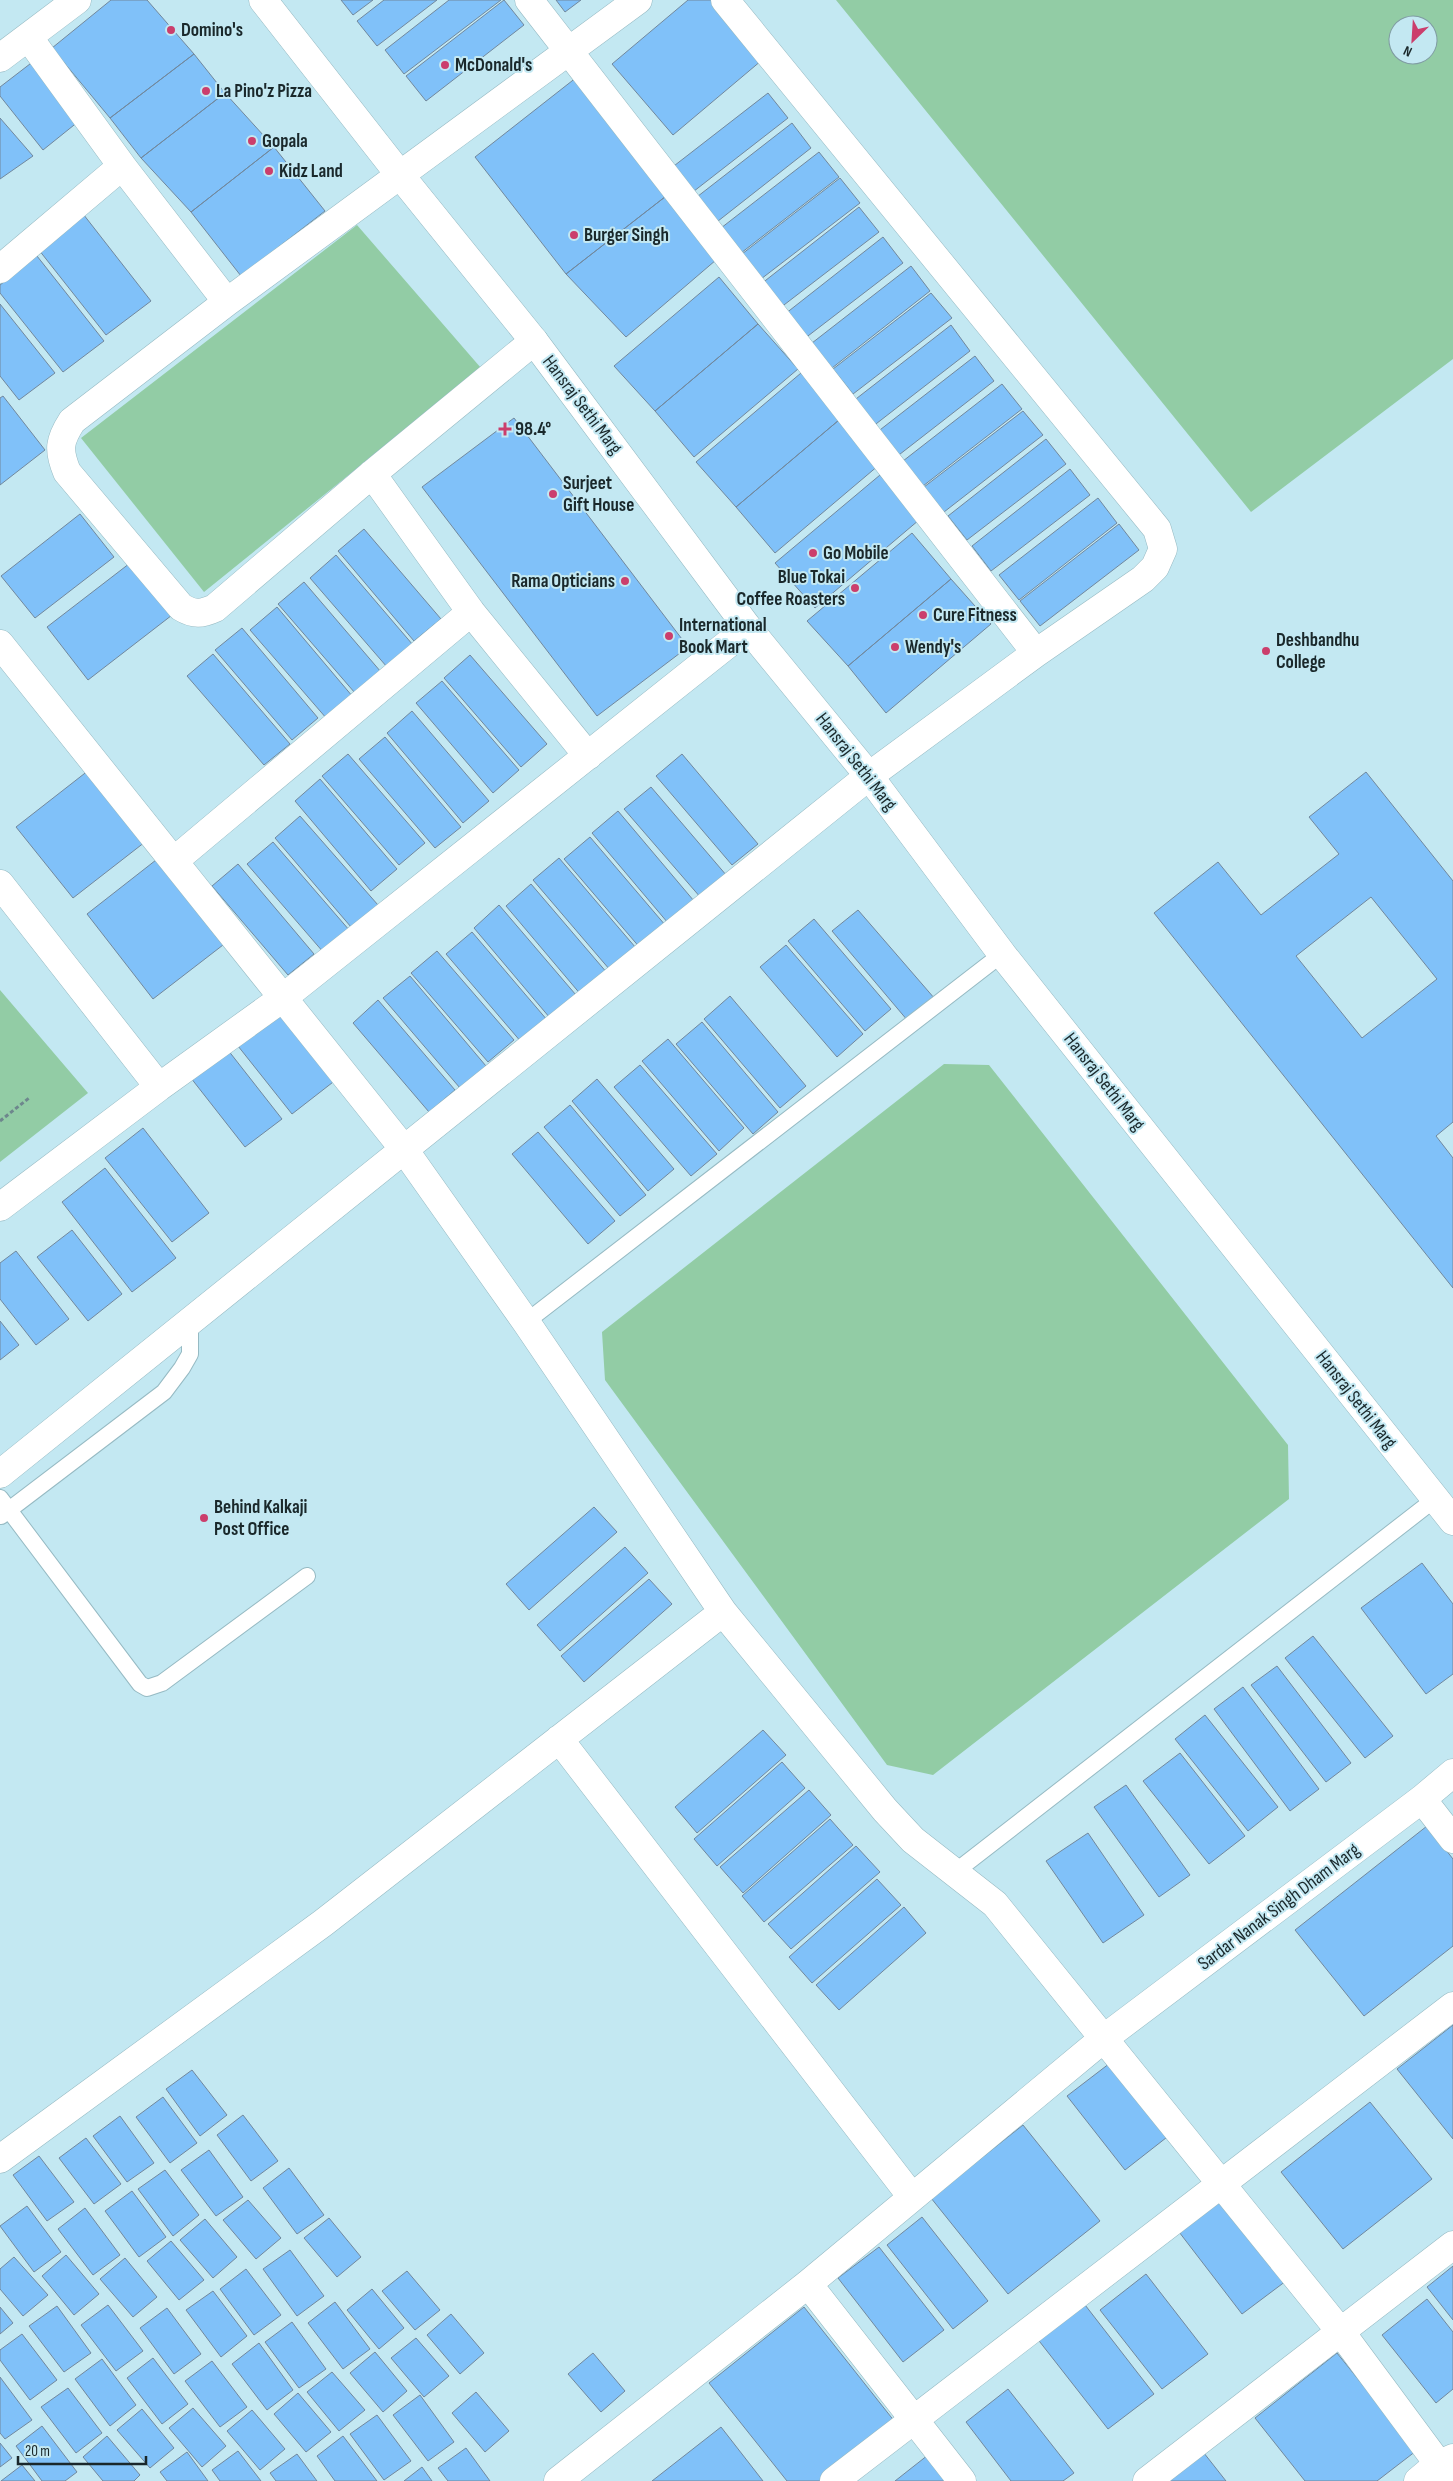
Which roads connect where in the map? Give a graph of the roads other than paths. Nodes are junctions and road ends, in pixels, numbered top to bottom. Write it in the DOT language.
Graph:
graph roads {
  1 [pos="77,0"];
  2 [pos="263,0"];
  3 [pos="529,0"];
  4 [pos="638,0"];
  5 [pos="725,0"];
  6 [pos="29,38"];
  7 [pos="568,50"];
  8 [pos="0,58"];
  9 [pos="122,166"];
  10 [pos="400,175"];
  11 [pos="0,269"];
  12 [pos="227,302"];
  13 [pos="534,341"];
  14 [pos="372,474"];
  15 [pos="471,612"];
  16 [pos="748,628"];
  17 [pos="0,644"];
  18 [pos="1036,653"];
  19 [pos="588,756"];
  20 [pos="868,776"];
  21 [pos="174,860"];
  22 [pos="0,884"];
  23 [pos="1002,954"];
  24 [pos="284,997"];
  25 [pos="159,1087"];
  26 [pos="402,1148"];
  27 [pos="0,1207"];
  28 [pos="190,1320"];
  29 [pos="526,1322"];
  30 [pos="0,1474"];
  31 [pos="1435,1499"];
  32 [pos="3,1508"];
  33 [pos="1453,1521"];
  34 [pos="308,1576"];
  35 [pos="723,1612"];
  36 [pos="559,1739"];
  37 [pos="1453,1773"];
  38 [pos="1422,1799"];
  39 [pos="1453,1839"];
  40 [pos="955,1872"];
  41 [pos="1453,2006"];
  42 [pos="1103,2039"];
  43 [pos="0,2159"];
  44 [pos="1222,2184"];
  45 [pos="912,2197"];
  46 [pos="1453,2245"];
  47 [pos="808,2284"];
  48 [pos="1340,2331"];
  49 [pos="914,2421"];
  50 [pos="1440,2471"];
  51 [pos="558,2481"];
  52 [pos="834,2481"];
  53 [pos="962,2481"];
  54 [pos="1147,2481"];
  1 -- 6 [label="street"];
  2 -- 10 [label="street, Hansraj Sethi Marg"];
  3 -- 7 [label="street"];
  4 -- 7 [label="street"];
  5 -- 18 [label="street"];
  6 -- 8 [label="street"];
  6 -- 9 [label="street"];
  7 -- 10 [label="street"];
  7 -- 18 [label="street"];
  9 -- 11 [label="street"];
  9 -- 12 [label="street"];
  10 -- 12 [label="street"];
  10 -- 13 [label="street, Hansraj Sethi Marg"];
  12 -- 14 [label="street"];
  13 -- 14 [label="street"];
  13 -- 16 [label="street, Hansraj Sethi Marg"];
  14 -- 15 [label="street"];
  15 -- 19 [label="street"];
  15 -- 21 [label="street"];
  16 -- 19 [label="street"];
  16 -- 20 [label="street, Hansraj Sethi Marg"];
  17 -- 21 [label="street"];
  18 -- 20 [label="street"];
  19 -- 24 [label="street"];
  20 -- 23 [label="street, Hansraj Sethi Marg"];
  20 -- 26 [label="street"];
  21 -- 24 [label="street"];
  22 -- 25 [label="street"];
  23 -- 29 [label="lane"];
  23 -- 31 [label="street, Hansraj Sethi Marg"];
  24 -- 25 [label="street"];
  24 -- 26 [label="street"];
  25 -- 27 [label="street"];
  26 -- 28 [label="street"];
  26 -- 29 [label="street"];
  28 -- 30 [label="street"];
  28 -- 32 [label="lane"];
  29 -- 35 [label="street"];
  31 -- 33 [label="street, Hansraj Sethi Marg"];
  31 -- 40 [label="lane"];
  32 -- 34 [label="lane"];
  35 -- 36 [label="street"];
  35 -- 40 [label="street"];
  36 -- 43 [label="street"];
  36 -- 45 [label="street"];
  37 -- 38 [label="street, Sardar Nanak Singh Dham Marg"];
  38 -- 39 [label="street"];
  38 -- 42 [label="street, Sardar Nanak Singh Dham Marg"];
  40 -- 42 [label="street"];
  41 -- 44 [label="street"];
  42 -- 44 [label="street"];
  42 -- 45 [label="street, Sardar Nanak Singh Dham Marg"];
  44 -- 48 [label="street"];
  44 -- 49 [label="street"];
  45 -- 47 [label="street, Sardar Nanak Singh Dham Marg"];
  46 -- 48 [label="street"];
  47 -- 49 [label="street"];
  47 -- 51 [label="street, Sardar Nanak Singh Dham Marg"];
  48 -- 50 [label="street"];
  48 -- 54 [label="street"];
  49 -- 52 [label="street"];
  49 -- 53 [label="street"];
}
